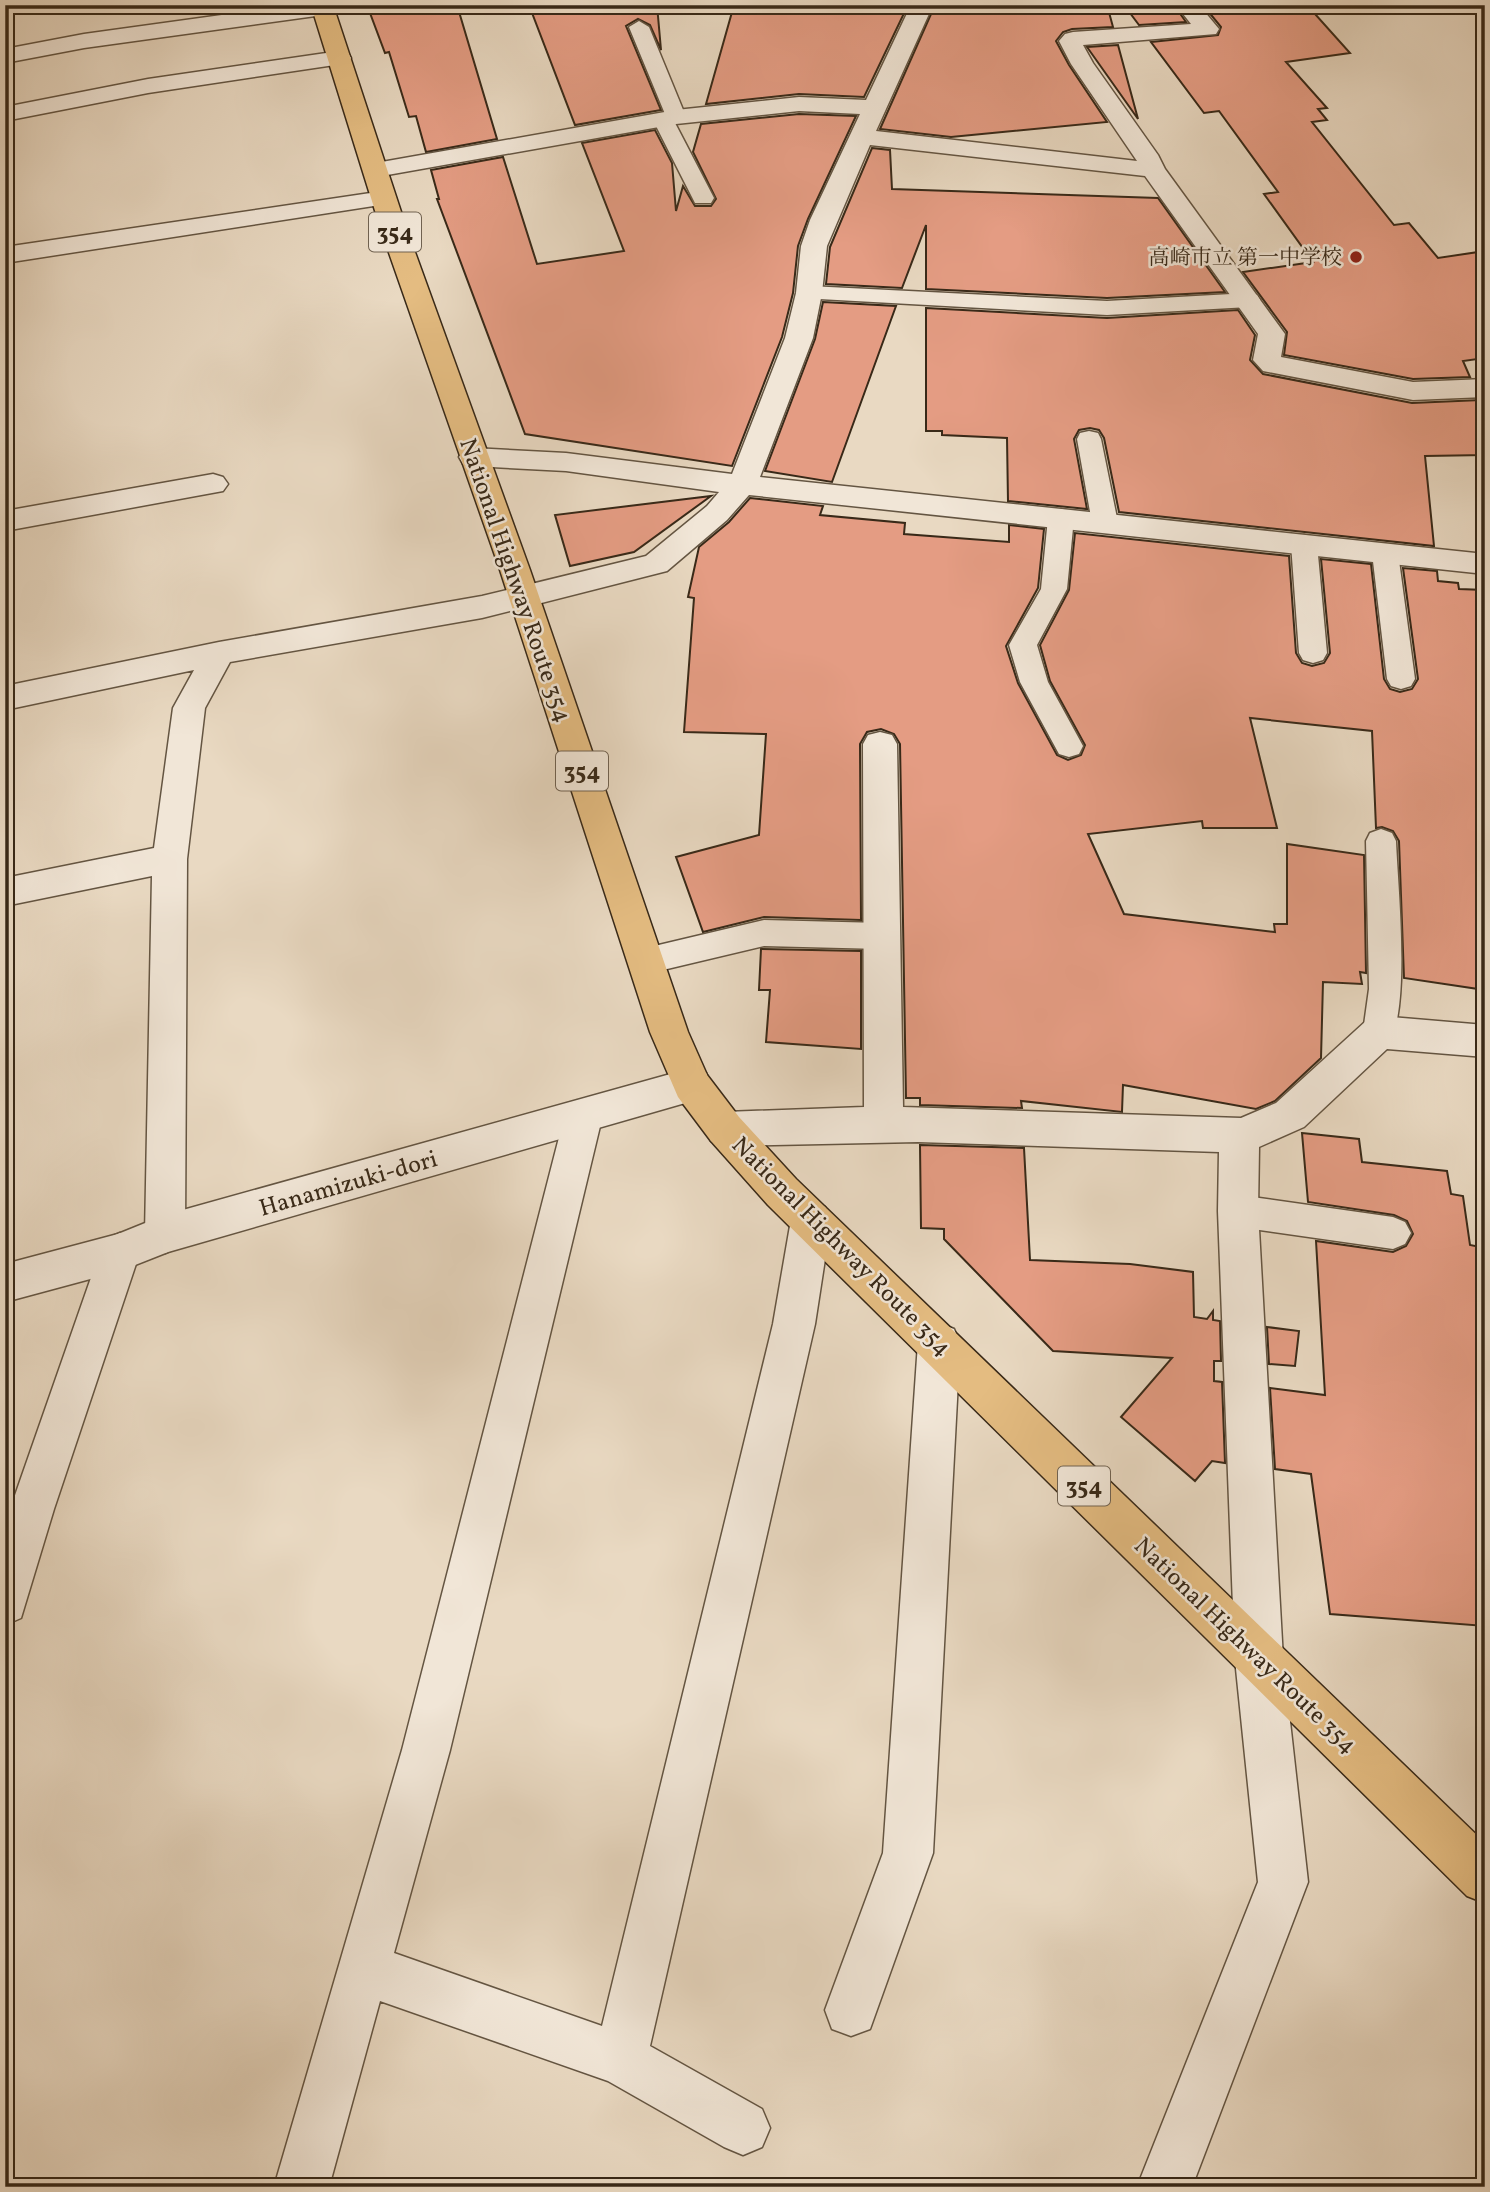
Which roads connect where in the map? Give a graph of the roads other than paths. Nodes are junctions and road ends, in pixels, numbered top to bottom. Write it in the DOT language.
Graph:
graph roads {
  1 [pos="922,5"];
  2 [pos="1187,5"];
  3 [pos="323,7"];
  4 [pos="639,27"];
  5 [pos="5,56"];
  6 [pos="340,58"];
  7 [pos="876,108"];
  8 [pos="5,114"];
  9 [pos="670,118"];
  10 [pos="862,137"];
  11 [pos="376,170"];
  12 [pos="1153,170"];
  13 [pos="384,198"];
  14 [pos="703,198"];
  15 [pos="5,255"];
  16 [pos="809,293"];
  17 [pos="1249,300"];
  18 [pos="1485,388"];
  19 [pos="1089,439"];
  20 [pos="473,457"];
  21 [pos="213,484"];
  22 [pos="743,484"];
  23 [pos="1061,518"];
  24 [pos="5,521"];
  25 [pos="1105,523"];
  26 [pos="1304,544"];
  27 [pos="1385,553"];
  28 [pos="1485,564"];
  29 [pos="523,597"];
  30 [pos="219,653"];
  31 [pos="1313,653"];
  32 [pos="1401,679"];
  33 [pos="5,698"];
  34 [pos="880,744"];
  35 [pos="1069,746"];
  36 [pos="1381,841"];
  37 [pos="170,859"];
  38 [pos="5,892"];
  39 [pos="881,936"];
  40 [pos="646,961"];
  41 [pos="1379,1032"];
  42 [pos="1485,1041"];
  43 [pos="692,1085"];
  44 [pos="583,1118"];
  45 [pos="884,1123"];
  46 [pos="725,1129"];
  47 [pos="1241,1135"];
  48 [pos="1238,1210"];
  49 [pos="811,1220"];
  50 [pos="1393,1233"];
  51 [pos="165,1234"];
  52 [pos="120,1252"];
  53 [pos="5,1283"];
  54 [pos="939,1343"];
  55 [pos="5,1602"];
  56 [pos="1259,1659"];
  57 [pos="1485,1878"];
  58 [pos="364,1969"];
  59 [pos="850,2010"];
  60 [pos="621,2059"];
  61 [pos="743,2127"];
  62 [pos="301,2187"];
  63 [pos="1164,2187"];
  1 -- 7 [label="street"];
  2 -- 12 [label="street"];
  3 -- 5 [label="street"];
  3 -- 6 [label="highway, National Highway Route 354 / 354"];
  4 -- 9 [label="lane"];
  6 -- 8 [label="street"];
  6 -- 11 [label="highway, National Highway Route 354 / 354"];
  7 -- 9 [label="street"];
  7 -- 10 [label="street"];
  9 -- 11 [label="street"];
  9 -- 14 [label="lane"];
  10 -- 12 [label="street"];
  10 -- 16 [label="street"];
  11 -- 13 [label="highway, National Highway Route 354 / 354"];
  12 -- 17 [label="street"];
  13 -- 15 [label="street"];
  13 -- 20 [label="highway, National Highway Route 354 / 354"];
  16 -- 17 [label="lane"];
  16 -- 22 [label="street"];
  17 -- 18 [label="street"];
  19 -- 25 [label="lane"];
  20 -- 22 [label="street"];
  20 -- 29 [label="highway, National Highway Route 354 / 354"];
  21 -- 24 [label="street"];
  22 -- 23 [label="street"];
  22 -- 29 [label="street"];
  23 -- 25 [label="street"];
  23 -- 35 [label="lane"];
  25 -- 26 [label="street"];
  26 -- 27 [label="street"];
  26 -- 31 [label="lane"];
  27 -- 28 [label="street"];
  27 -- 32 [label="lane"];
  29 -- 30 [label="street"];
  29 -- 40 [label="highway, National Highway Route 354 / 354"];
  30 -- 33 [label="street"];
  30 -- 37 [label="street"];
  34 -- 39 [label="street"];
  36 -- 41 [label="lane"];
  37 -- 38 [label="street"];
  37 -- 51 [label="street"];
  39 -- 40 [label="lane"];
  39 -- 45 [label="street"];
  40 -- 43 [label="highway, National Highway Route 354 / 354"];
  41 -- 42 [label="street"];
  41 -- 47 [label="street"];
  43 -- 44 [label="street, Hanamizuki-dori"];
  43 -- 46 [label="highway, National Highway Route 354 / 354"];
  44 -- 51 [label="street, Hanamizuki-dori"];
  44 -- 58 [label="street"];
  45 -- 46 [label="street"];
  45 -- 47 [label="street"];
  46 -- 49 [label="highway, National Highway Route 354 / 354"];
  47 -- 48 [label="street"];
  48 -- 50 [label="lane"];
  48 -- 56 [label="street"];
  49 -- 54 [label="highway, National Highway Route 354 / 354"];
  49 -- 60 [label="street"];
  51 -- 52 [label="street, Hanamizuki-dori"];
  52 -- 53 [label="street, Hanamizuki-dori"];
  52 -- 55 [label="street"];
  54 -- 56 [label="highway, National Highway Route 354 / 354"];
  54 -- 59 [label="street"];
  56 -- 57 [label="highway, National Highway Route 354 / 354"];
  56 -- 63 [label="street"];
  58 -- 60 [label="street"];
  58 -- 62 [label="street"];
  60 -- 61 [label="street"];
}
